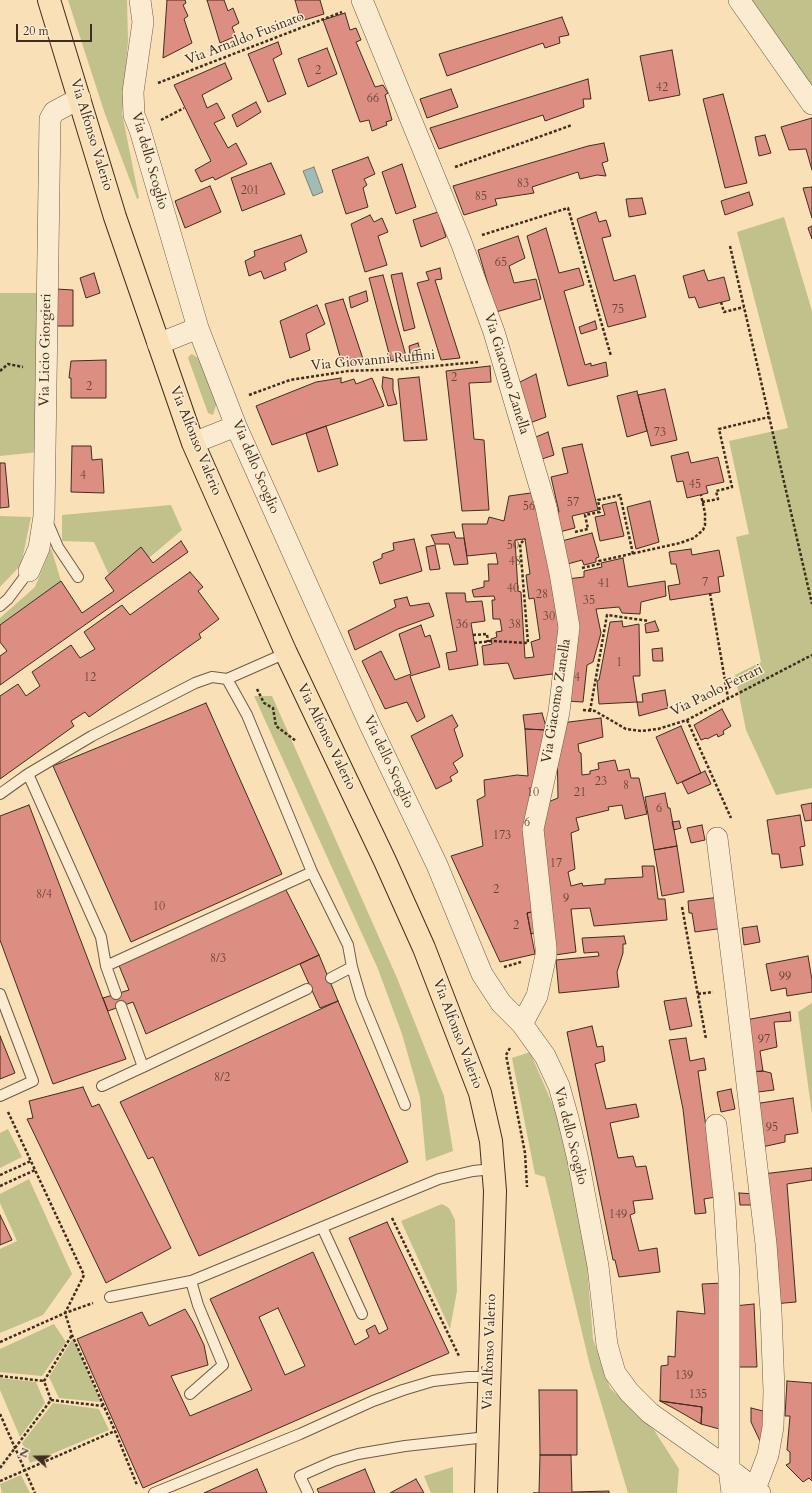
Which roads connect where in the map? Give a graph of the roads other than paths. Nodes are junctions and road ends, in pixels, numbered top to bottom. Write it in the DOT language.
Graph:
graph roads {
  1 [pos="49,0"];
  2 [pos="140,0"];
  3 [pos="739,0"];
  4 [pos="362,2"];
  5 [pos="80,98"];
  6 [pos="812,104"];
  7 [pos="198,328"];
  8 [pos="158,344"];
  9 [pos="236,426"];
  10 [pos="194,444"];
  11 [pos="44,516"];
  12 [pos="29,571"];
  13 [pos="78,578"];
  14 [pos="0,606"];
  15 [pos="286,653"];
  16 [pos="227,679"];
  17 [pos="28,774"];
  18 [pos="0,794"];
  19 [pos="717,838"];
  20 [pos="312,872"];
  21 [pos="106,966"];
  22 [pos="352,967"];
  23 [pos="331,978"];
  24 [pos="307,989"];
  25 [pos="0,994"];
  26 [pos="116,994"];
  27 [pos="120,1006"];
  28 [pos="522,1024"];
  29 [pos="143,1067"];
  30 [pos="102,1086"];
  31 [pos="0,1096"];
  32 [pos="405,1105"];
  33 [pos="716,1125"];
  34 [pos="493,1169"];
  35 [pos="322,1227"];
  36 [pos="191,1281"];
  37 [pos="110,1297"];
  38 [pos="362,1314"];
  39 [pos="489,1377"];
  40 [pos="190,1394"];
  41 [pos="487,1437"];
  42 [pos="729,1469"];
  43 [pos="757,1491"];
  44 [pos="154,1493"];
  45 [pos="308,1493"];
  46 [pos="486,1493"];
  47 [pos="715,1493"];
  48 [pos="732,1493"];
  1 -- 5 [label="main road, Via Alfonso Valerio"];
  2 -- 7 [label="street, Via dello Scoglio"];
  3 -- 6 [label="street"];
  4 -- 28 [label="street, Via Giacomo Zanella"];
  5 -- 8 [label="main road, Via Alfonso Valerio"];
  5 -- 11 [label="street, Via Licio Giorgieri"];
  7 -- 8 [label="street"];
  7 -- 9 [label="street, Via dello Scoglio"];
  8 -- 10 [label="main road, Via Alfonso Valerio"];
  9 -- 10 [label="street"];
  9 -- 28 [label="street, Via dello Scoglio"];
  10 -- 15 [label="main road, Via Alfonso Valerio"];
  11 -- 12 [label="street, Via Licio Giorgieri"];
  11 -- 13 [label="lane"];
  12 -- 14 [label="lane, Via Licio Giorgieri"];
  15 -- 16 [label="lane"];
  15 -- 34 [label="main road, Via Alfonso Valerio"];
  16 -- 17 [label="lane"];
  16 -- 20 [label="lane"];
  17 -- 18 [label="lane"];
  17 -- 21 [label="lane"];
  19 -- 43 [label="street, Via dello Scoglio"];
  20 -- 21 [label="lane"];
  20 -- 22 [label="lane"];
  21 -- 26 [label="lane"];
  22 -- 23 [label="lane"];
  22 -- 32 [label="lane"];
  24 -- 29 [label="lane"];
  25 -- 31 [label="lane"];
  27 -- 29 [label="lane"];
  28 -- 42 [label="street, Via dello Scoglio"];
  29 -- 30 [label="lane"];
  33 -- 42 [label="street"];
  34 -- 35 [label="lane"];
  34 -- 39 [label="main road, Via Alfonso Valerio"];
  35 -- 36 [label="lane"];
  35 -- 38 [label="lane"];
  36 -- 37 [label="lane"];
  36 -- 40 [label="lane"];
  39 -- 41 [label="main road, Via Alfonso Valerio"];
  39 -- 44 [label="lane"];
  41 -- 45 [label="lane"];
  41 -- 46 [label="main road, Via Alfonso Valerio"];
  42 -- 43 [label="street, Via dello Scoglio"];
  42 -- 47 [label="street"];
  42 -- 48 [label="street"];
}
